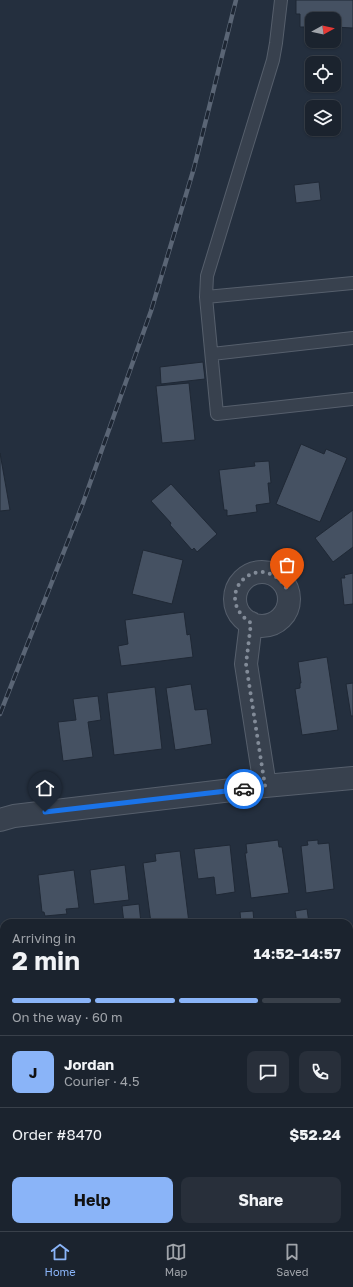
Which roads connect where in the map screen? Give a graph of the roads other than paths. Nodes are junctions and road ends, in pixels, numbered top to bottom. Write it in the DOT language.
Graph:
graph roads {
  1 [pos="281,0"];
  2 [pos="353,283"];
  3 [pos="206,297"];
  4 [pos="353,338"];
  5 [pos="212,354"];
  6 [pos="353,399"];
  7 [pos="251,623"];
  8 [pos="353,778"];
  9 [pos="265,786"];
  10 [pos="0,820"];
  1 -- 3 [label="lane"];
  2 -- 3 [label="lane"];
  3 -- 5 [label="lane"];
  4 -- 5 [label="lane"];
  5 -- 6 [label="lane"];
  7 -- 9 [label="street"];
  8 -- 9 [label="street"];
  9 -- 10 [label="street"];
}
